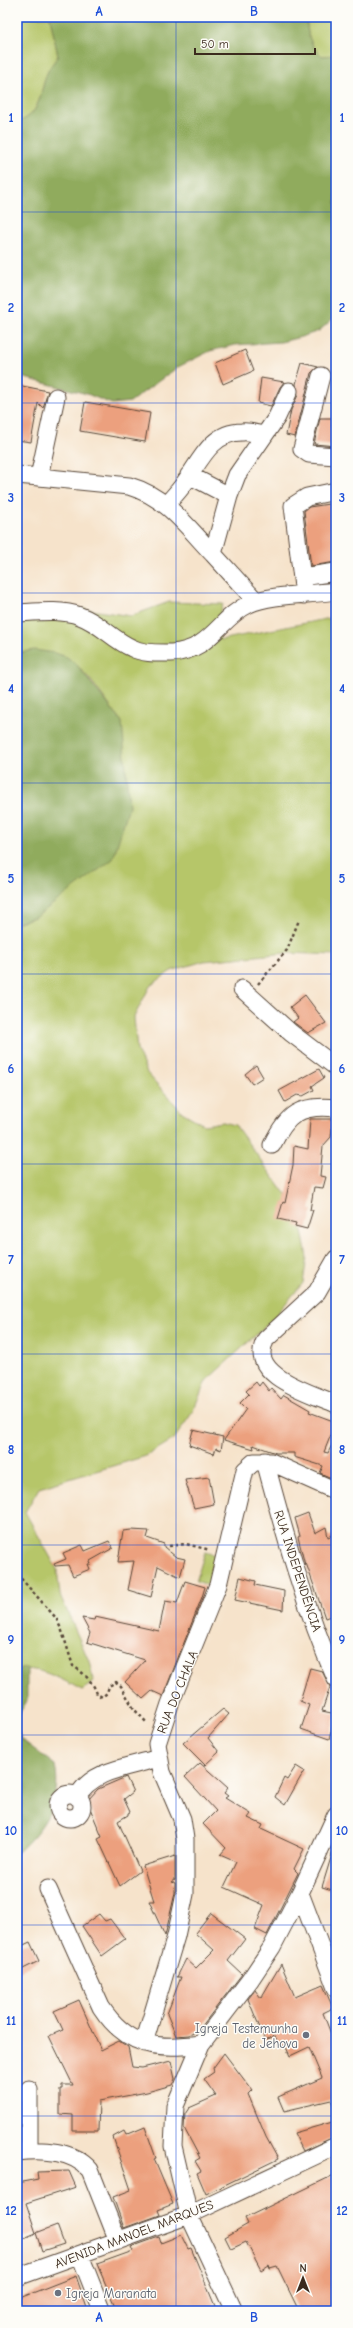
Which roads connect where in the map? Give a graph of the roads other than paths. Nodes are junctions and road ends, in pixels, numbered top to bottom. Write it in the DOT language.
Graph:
graph roads {
  1 [pos="320,376"];
  2 [pos="289,391"];
  3 [pos="56,397"];
  4 [pos="263,435"];
  5 [pos="336,456"];
  6 [pos="17,475"];
  7 [pos="189,475"];
  8 [pos="39,477"];
  9 [pos="336,491"];
  10 [pos="229,496"];
  11 [pos="167,504"];
  12 [pos="213,554"];
  13 [pos="336,572"];
  14 [pos="302,577"];
  15 [pos="336,591"];
  16 [pos="304,595"];
  17 [pos="256,601"];
  18 [pos="17,613"];
  19 [pos="245,991"];
  20 [pos="336,1067"];
  21 [pos="336,1108"];
  22 [pos="272,1145"];
  23 [pos="336,1259"];
  24 [pos="336,1404"];
  25 [pos="259,1462"];
  26 [pos="336,1491"];
  27 [pos="336,1679"];
  28 [pos="158,1751"];
  29 [pos="77,1797"];
  30 [pos="336,1815"];
  31 [pos="48,1889"];
  32 [pos="300,1893"];
  33 [pos="336,1988"];
  34 [pos="144,2043"];
  35 [pos="201,2044"];
  36 [pos="29,2089"];
  37 [pos="336,2146"];
  38 [pos="23,2152"];
  39 [pos="189,2215"];
  40 [pos="118,2241"];
  41 [pos="80,2255"];
  42 [pos="17,2277"];
  43 [pos="102,2311"];
  44 [pos="234,2311"];
  1 -- 5 [label="street"];
  2 -- 4 [label="street"];
  3 -- 8 [label="street"];
  4 -- 7 [label="street"];
  4 -- 10 [label="street"];
  6 -- 8 [label="street"];
  7 -- 10 [label="street"];
  7 -- 11 [label="street"];
  8 -- 11 [label="street"];
  9 -- 14 [label="street"];
  10 -- 12 [label="street"];
  11 -- 12 [label="street"];
  12 -- 17 [label="street"];
  13 -- 14 [label="street"];
  14 -- 16 [label="street"];
  15 -- 16 [label="street"];
  16 -- 17 [label="street"];
  17 -- 18 [label="street"];
  19 -- 20 [label="street"];
  21 -- 22 [label="street"];
  23 -- 24 [label="street"];
  25 -- 26 [label="street"];
  25 -- 27 [label="street, RUA INDEPENDÊNCIA"];
  25 -- 28 [label="street, RUA DO CHALA"];
  28 -- 29 [label="street"];
  28 -- 34 [label="street"];
  30 -- 32 [label="street"];
  31 -- 34 [label="street"];
  32 -- 33 [label="street"];
  32 -- 35 [label="street"];
  34 -- 35 [label="street"];
  35 -- 39 [label="street"];
  36 -- 38 [label="street"];
  37 -- 39 [label="street, AVENIDA MANOEL MARQUES"];
  38 -- 40 [label="street"];
  39 -- 40 [label="street, AVENIDA MANOEL MARQUES"];
  39 -- 44 [label="street"];
  40 -- 41 [label="street, AVENIDA MANOEL MARQUES"];
  41 -- 42 [label="street, AVENIDA MANOEL MARQUES"];
  41 -- 43 [label="street"];
}
